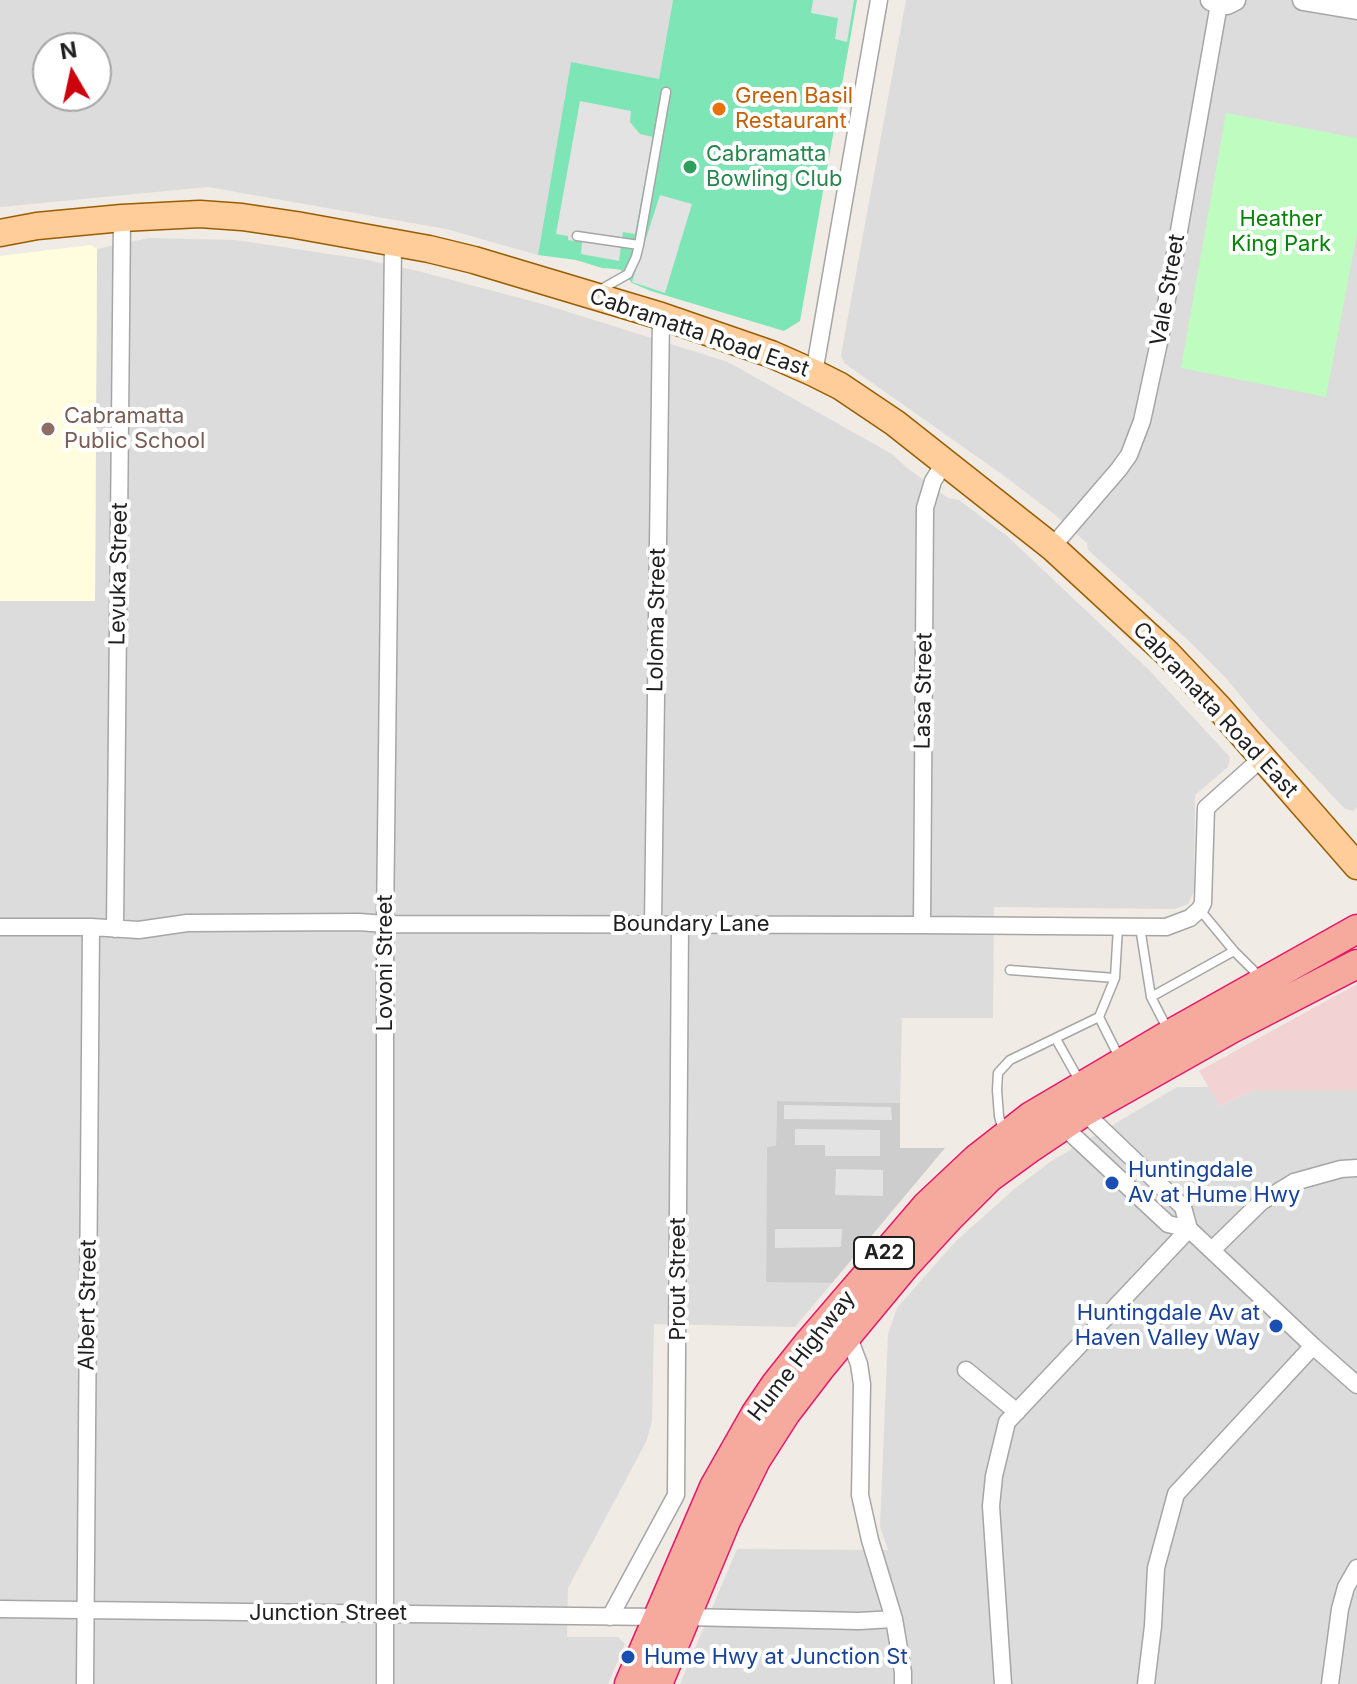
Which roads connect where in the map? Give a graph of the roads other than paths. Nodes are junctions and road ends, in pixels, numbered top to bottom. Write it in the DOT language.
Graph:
graph roads {
  1 [pos="879,0"];
  2 [pos="1303,0"];
  3 [pos="1221,1"];
  4 [pos="1357,9"];
  5 [pos="666,92"];
  6 [pos="122,218"];
  7 [pos="0,233"];
  8 [pos="577,236"];
  9 [pos="393,243"];
  10 [pos="639,245"];
  11 [pos="590,295"];
  12 [pos="661,316"];
  13 [pos="814,373"];
  14 [pos="945,462"];
  15 [pos="1052,547"];
  16 [pos="1262,758"];
  17 [pos="1352,850"];
  18 [pos="1200,909"];
  19 [pos="385,924"];
  20 [pos="653,924"];
  21 [pos="680,924"];
  22 [pos="922,925"];
  23 [pos="0,927"];
  24 [pos="91,927"];
  25 [pos="1118,927"];
  26 [pos="1140,927"];
  27 [pos="115,929"];
  28 [pos="1357,929"];
  29 [pos="1234,951"];
  30 [pos="1357,964"];
  31 [pos="1010,970"];
  32 [pos="1115,978"];
  33 [pos="1264,981"];
  34 [pos="1151,997"];
  35 [pos="1099,1017"];
  36 [pos="1170,1034"];
  37 [pos="1056,1039"];
  38 [pos="1122,1062"];
  39 [pos="1076,1108"];
  40 [pos="1004,1135"];
  41 [pos="1357,1168"];
  42 [pos="1189,1229"];
  43 [pos="1212,1250"];
  44 [pos="848,1335"];
  45 [pos="1313,1346"];
  46 [pos="966,1370"];
  47 [pos="1357,1385"];
  48 [pos="1017,1412"];
  49 [pos="1357,1568"];
  50 [pos="0,1609"];
  51 [pos="85,1610"];
  52 [pos="385,1614"];
  53 [pos="610,1617"];
  54 [pos="657,1617"];
  55 [pos="686,1617"];
  56 [pos="894,1619"];
  57 [pos="85,1684"];
  58 [pos="385,1684"];
  59 [pos="629,1684"];
  60 [pos="658,1684"];
  61 [pos="903,1684"];
  62 [pos="1003,1684"];
  63 [pos="1146,1684"];
  64 [pos="1330,1684"];
  1 -- 13 [label="street"];
  2 -- 4 [label="street"];
  3 -- 15 [label="street, Vale Street"];
  5 -- 10 [label="lane"];
  6 -- 7 [label="main road, Cabramatta Road East"];
  6 -- 9 [label="main road, Cabramatta Road East"];
  6 -- 27 [label="street, Levuka Street"];
  8 -- 10 [label="lane"];
  9 -- 11 [label="main road, Cabramatta Road East"];
  9 -- 19 [label="street, Lovoni Street"];
  10 -- 11 [label="lane"];
  11 -- 12 [label="main road, Cabramatta Road East"];
  12 -- 13 [label="main road, Cabramatta Road East"];
  12 -- 20 [label="street, Loloma Street"];
  13 -- 14 [label="main road, Cabramatta Road East"];
  14 -- 15 [label="main road, Cabramatta Road East"];
  14 -- 22 [label="street, Lasa Street"];
  15 -- 16 [label="main road, Cabramatta Road East"];
  16 -- 17 [label="main road, Cabramatta Road East"];
  16 -- 18 [label="street"];
  18 -- 26 [label="street, Boundary Lane"];
  18 -- 29 [label="lane"];
  19 -- 20 [label="street, Boundary Lane"];
  19 -- 27 [label="street, Boundary Lane"];
  19 -- 52 [label="street, Lovoni Street"];
  20 -- 21 [label="street, Boundary Lane"];
  21 -- 22 [label="street, Boundary Lane"];
  21 -- 53 [label="street, Prout Street"];
  22 -- 25 [label="street, Boundary Lane"];
  23 -- 24 [label="street, Boundary Lane"];
  24 -- 27 [label="street, Boundary Lane"];
  24 -- 51 [label="street, Albert Street"];
  25 -- 26 [label="street, Boundary Lane"];
  25 -- 32 [label="lane"];
  26 -- 34 [label="lane"];
  28 -- 33 [label="highway, Hume Highway / A22"];
  29 -- 33 [label="lane"];
  29 -- 34 [label="lane"];
  30 -- 39 [label="highway, Hume Highway / A22"];
  31 -- 32 [label="lane"];
  32 -- 35 [label="lane"];
  33 -- 36 [label="highway, Hume Highway / A22"];
  34 -- 36 [label="lane"];
  35 -- 37 [label="lane"];
  35 -- 38 [label="lane"];
  36 -- 38 [label="highway, Hume Highway / A22"];
  37 -- 39 [label="lane"];
  37 -- 40 [label="lane"];
  38 -- 39 [label="highway, Hume Highway / A22"];
  39 -- 40 [label="highway, Hume Highway / A22"];
  39 -- 42 [label="street"];
  39 -- 42 [label="street"];
  39 -- 44 [label="highway, Hume Highway / A22"];
  40 -- 54 [label="highway, Hume Highway / A22"];
  41 -- 43 [label="street"];
  42 -- 43 [label="street"];
  42 -- 48 [label="street"];
  43 -- 45 [label="street"];
  44 -- 55 [label="highway, Hume Highway / A22"];
  44 -- 56 [label="street"];
  45 -- 47 [label="street"];
  45 -- 63 [label="street"];
  46 -- 48 [label="street"];
  48 -- 62 [label="street"];
  49 -- 64 [label="street"];
  50 -- 51 [label="street, Junction Street"];
  51 -- 52 [label="street, Junction Street"];
  51 -- 57 [label="street, Albert Street"];
  52 -- 53 [label="street, Junction Street"];
  52 -- 58 [label="street, Lovoni Street"];
  53 -- 54 [label="street, Junction Street"];
  54 -- 59 [label="highway, Hume Highway / A22"];
  55 -- 56 [label="street"];
  55 -- 60 [label="highway, Hume Highway / A22"];
  56 -- 61 [label="street"];
}
